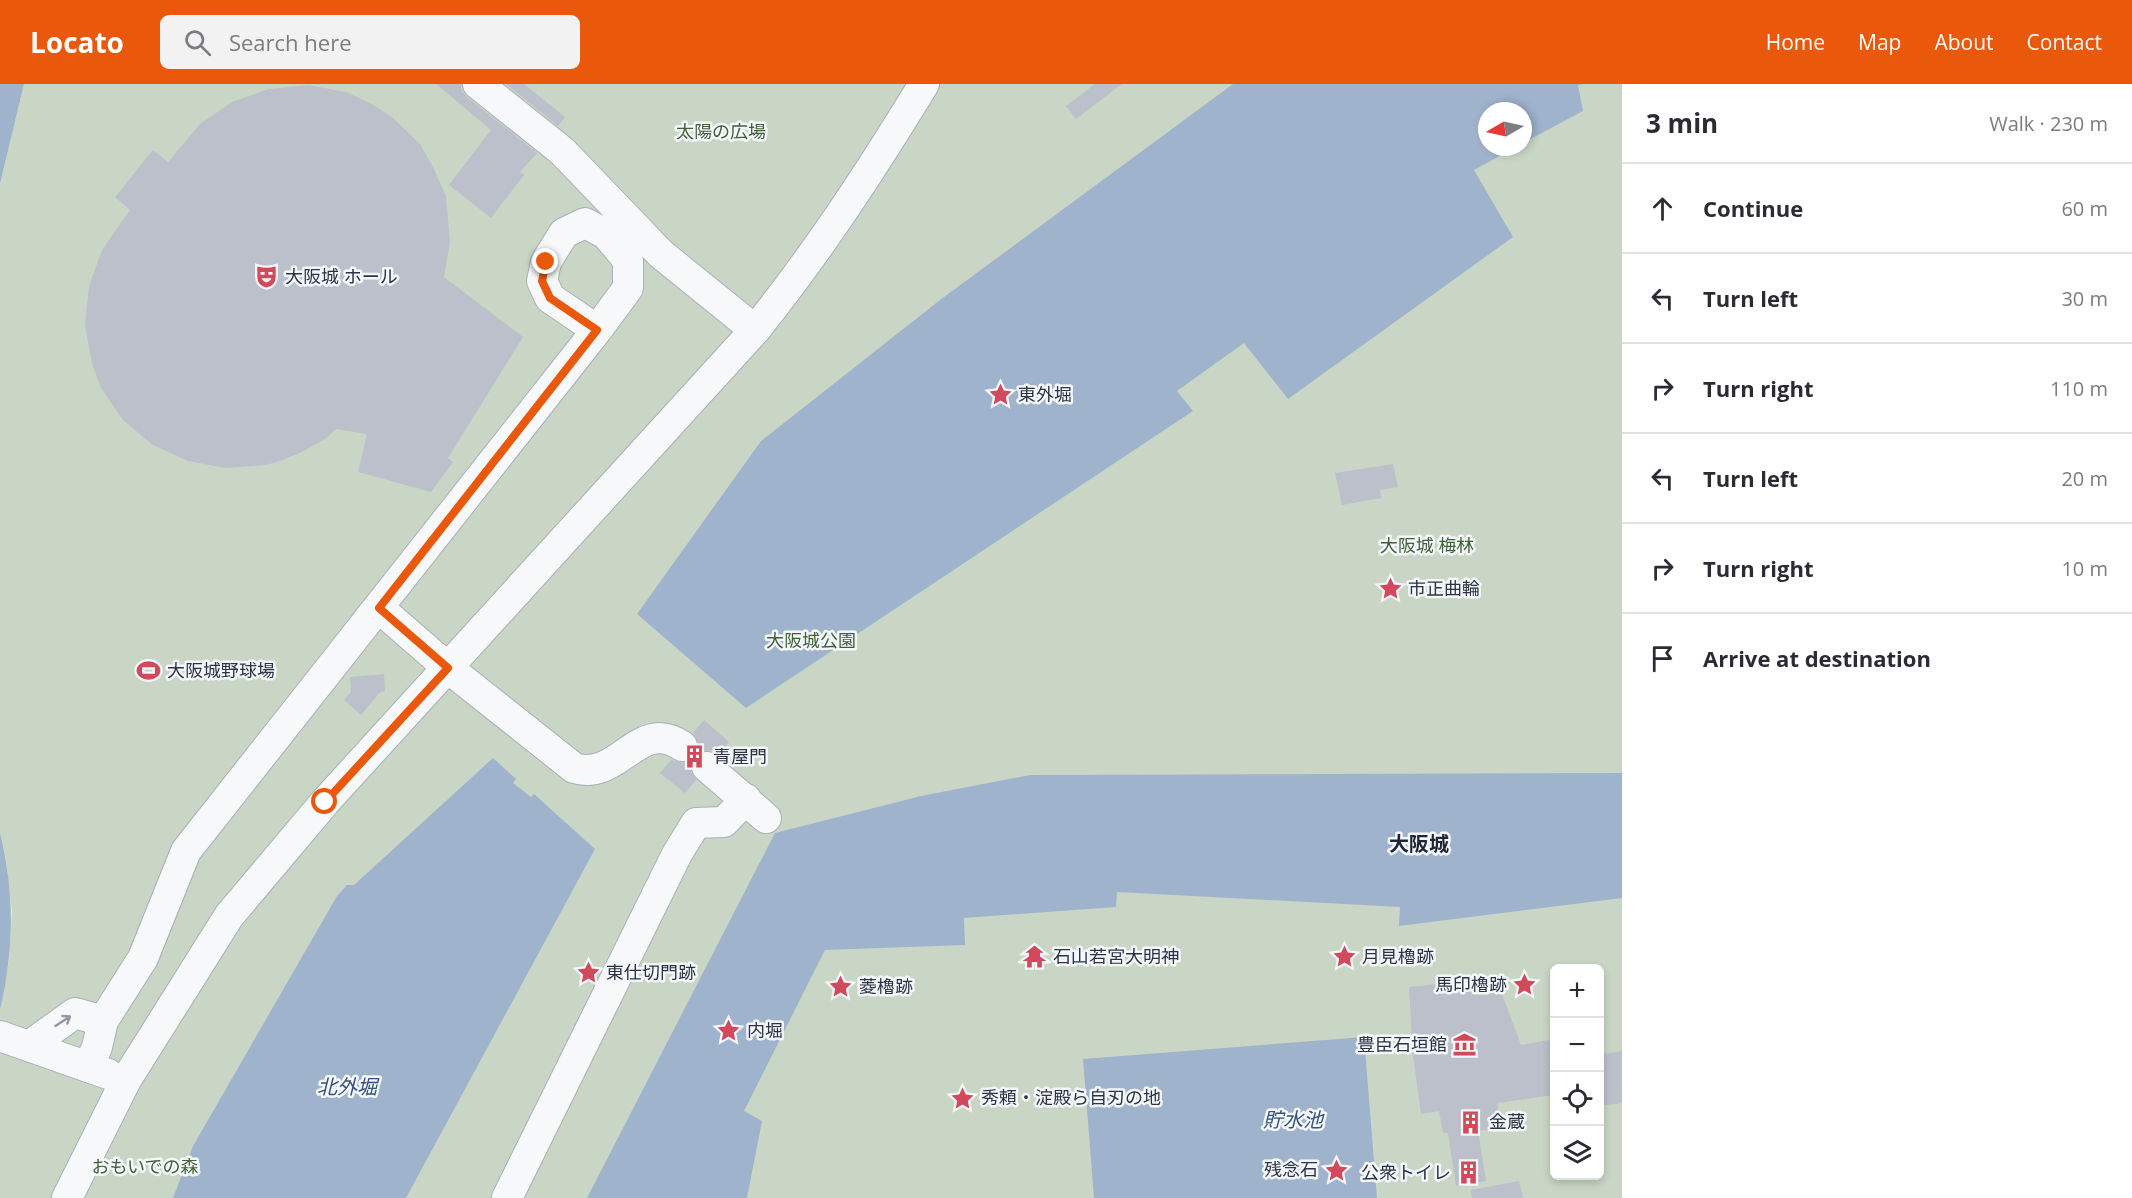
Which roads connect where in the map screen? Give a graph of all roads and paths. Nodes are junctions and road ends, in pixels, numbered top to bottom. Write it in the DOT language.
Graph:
graph roads {
  1 [pos="478,84"];
  2 [pos="924,84"];
  3 [pos="597,330"];
  4 [pos="755,330"];
  5 [pos="379,608"];
  6 [pos="448,668"];
  7 [pos="682,746"];
  8 [pos="707,767"];
  9 [pos="103,1021"];
  10 [pos="14,1041"];
  11 [pos="88,1067"];
  12 [pos="126,1080"];
  13 [pos="67,1198"];
  14 [pos="507,1198"];
  1 -- 4 [label="street"];
  2 -- 4 [label="street"];
  3 -- 5 [label="street"];
  4 -- 6 [label="street"];
  5 -- 6 [label="street"];
  5 -- 9 [label="street"];
  6 -- 7 [label="street"];
  6 -- 12 [label="street"];
  8 -- 14 [label="street"];
  10 -- 9 [label="street, one-way"];
  9 -- 11 [label="street"];
  10 -- 11 [label="street"];
  11 -- 12 [label="street"];
  12 -- 13 [label="street"];
}
